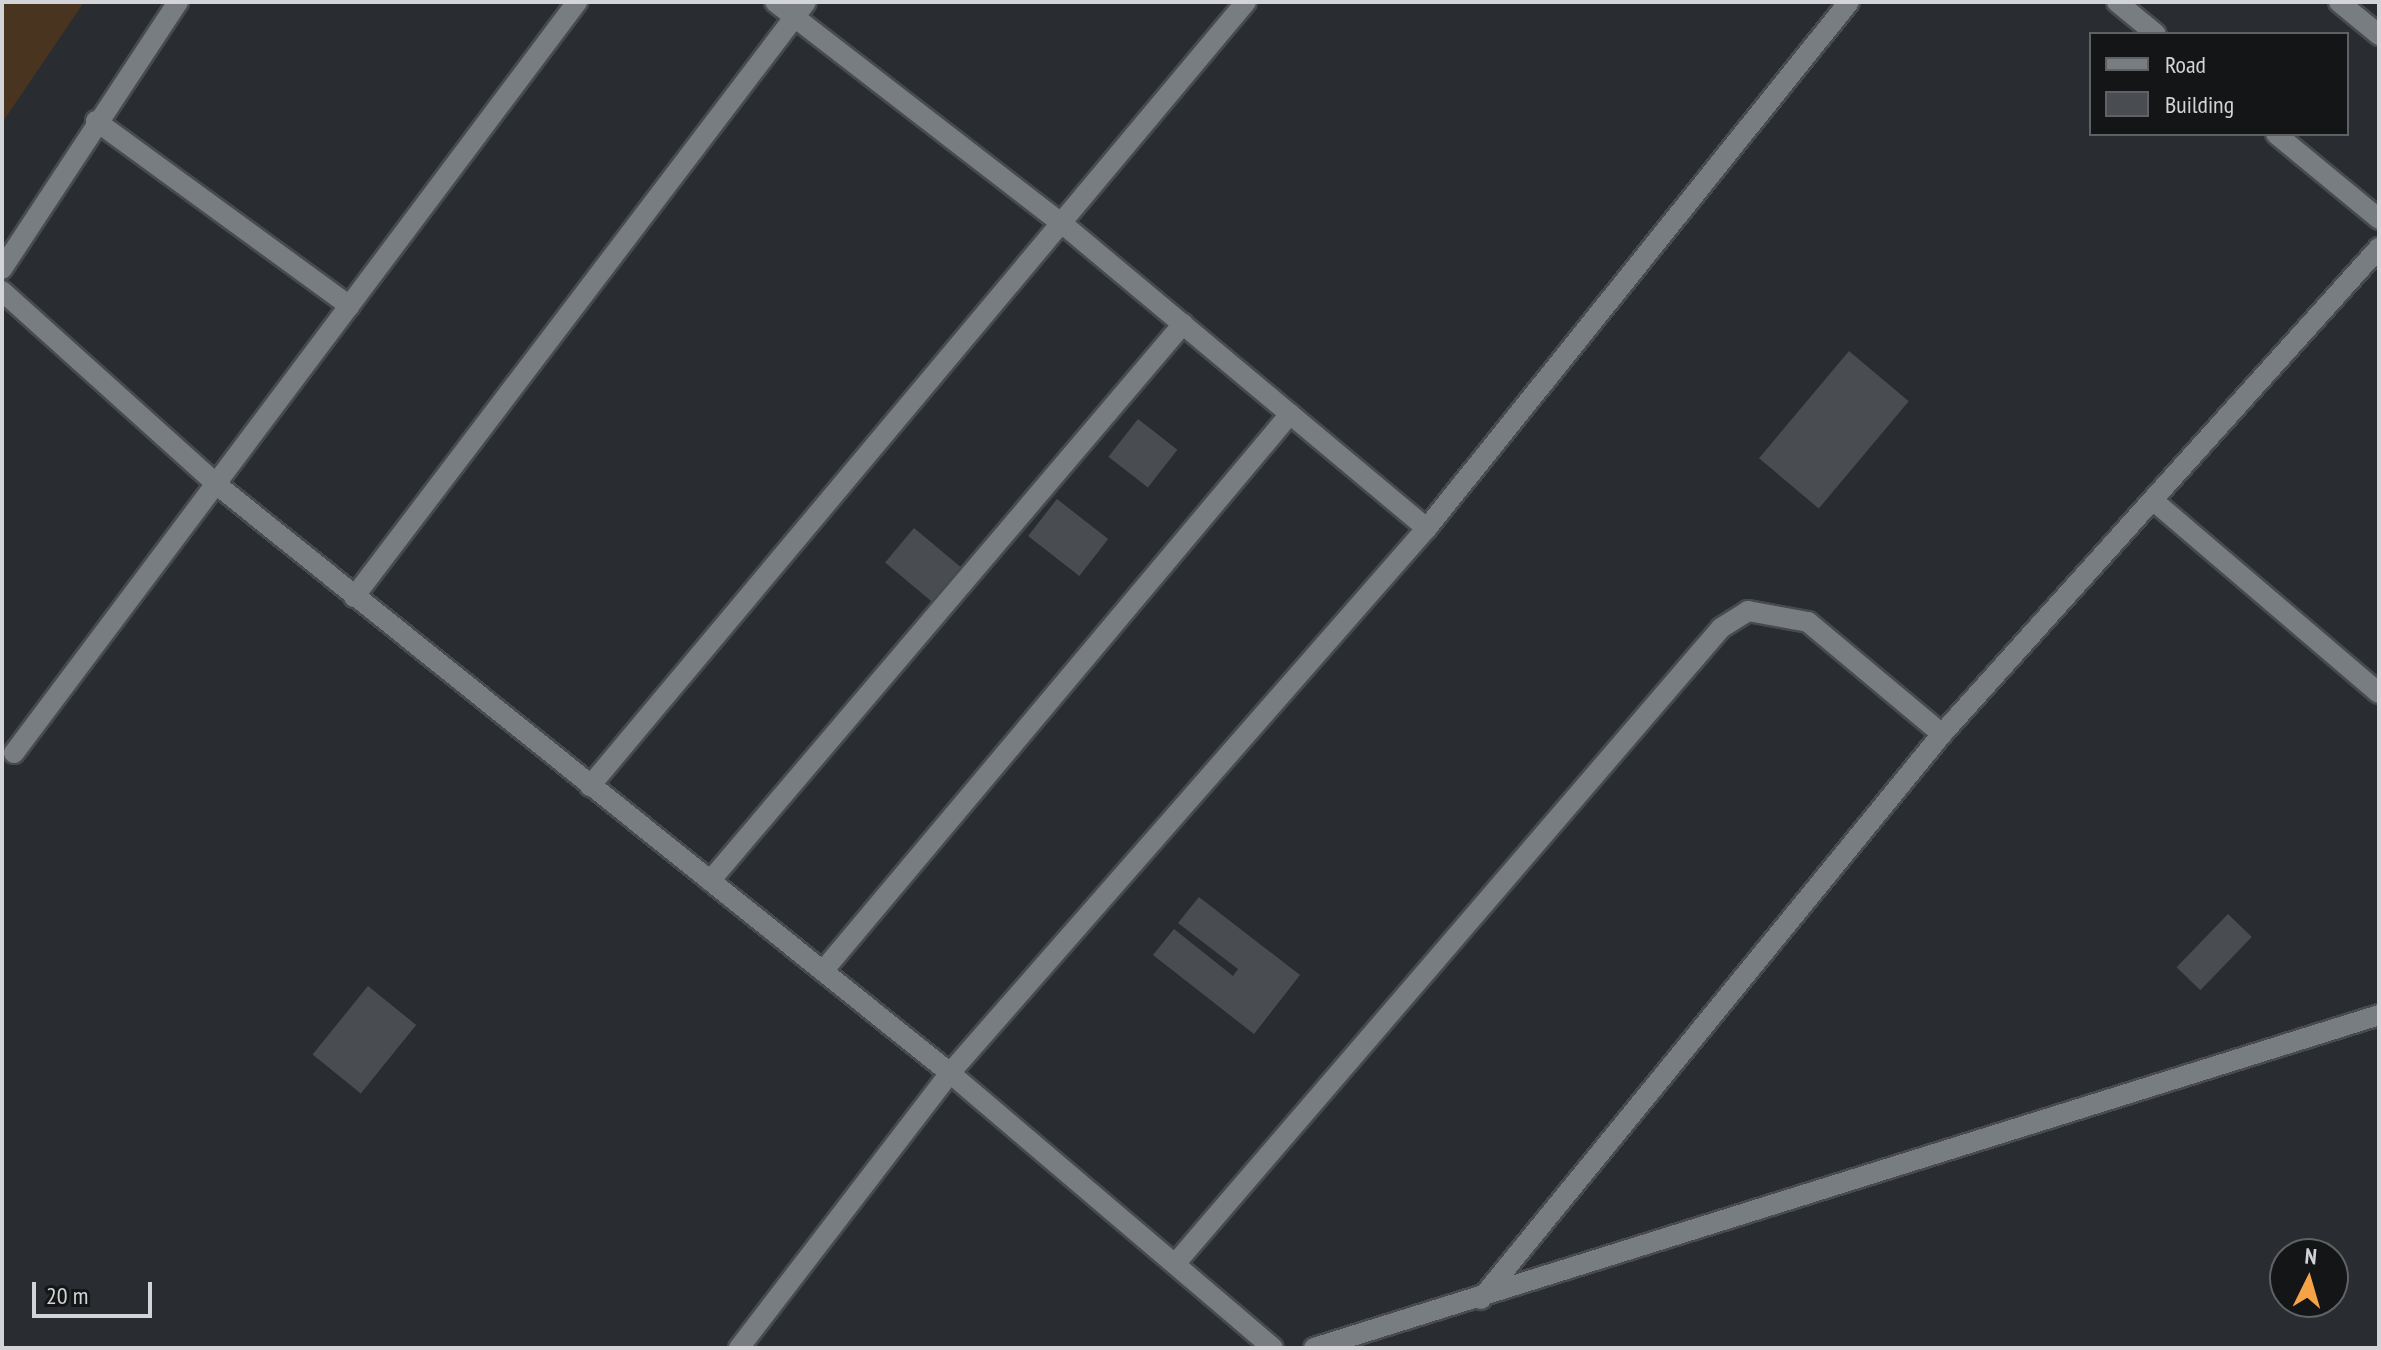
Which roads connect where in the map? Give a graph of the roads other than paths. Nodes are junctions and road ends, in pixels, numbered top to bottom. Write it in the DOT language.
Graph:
graph roads {
  1 [pos="178,2"];
  2 [pos="577,2"];
  3 [pos="775,2"];
  4 [pos="1246,2"];
  5 [pos="1849,2"];
  6 [pos="2117,2"];
  7 [pos="2339,2"];
  8 [pos="801,10"];
  9 [pos="2154,32"];
  10 [pos="2379,35"];
  11 [pos="96,121"];
  12 [pos="2278,136"];
  13 [pos="2379,219"];
  14 [pos="1064,225"];
  15 [pos="2379,248"];
  16 [pos="2,269"];
  17 [pos="2,291"];
  18 [pos="350,306"];
  19 [pos="1183,324"];
  20 [pos="1290,414"];
  21 [pos="216,484"];
  22 [pos="2155,502"];
  23 [pos="1427,528"];
  24 [pos="354,597"];
  25 [pos="2379,693"];
  26 [pos="1942,734"];
  27 [pos="14,753"];
  28 [pos="590,786"];
  29 [pos="710,881"];
  30 [pos="823,971"];
  31 [pos="2379,1015"];
  32 [pos="950,1073"];
  33 [pos="1175,1264"];
  34 [pos="1481,1299"];
  35 [pos="739,1348"];
  36 [pos="1273,1348"];
  37 [pos="1314,1348"];
  1 -- 11 [label="street"];
  2 -- 18 [label="street"];
  3 -- 8 [label="street"];
  4 -- 14 [label="street"];
  5 -- 23 [label="street"];
  6 -- 9 [label="street"];
  7 -- 10 [label="street"];
  8 -- 14 [label="street"];
  8 -- 24 [label="street"];
  11 -- 16 [label="street"];
  11 -- 18 [label="street"];
  12 -- 13 [label="street"];
  14 -- 19 [label="street"];
  14 -- 28 [label="street"];
  15 -- 22 [label="street"];
  17 -- 21 [label="street"];
  18 -- 21 [label="street"];
  19 -- 20 [label="street"];
  19 -- 29 [label="street"];
  20 -- 23 [label="street"];
  20 -- 30 [label="street"];
  21 -- 24 [label="street"];
  21 -- 27 [label="street"];
  22 -- 25 [label="street"];
  22 -- 26 [label="street"];
  23 -- 32 [label="street"];
  24 -- 28 [label="street"];
  26 -- 33 [label="street"];
  26 -- 34 [label="street"];
  28 -- 29 [label="street"];
  29 -- 30 [label="street"];
  30 -- 32 [label="street"];
  31 -- 34 [label="street"];
  32 -- 33 [label="street"];
  32 -- 35 [label="street"];
  33 -- 36 [label="street"];
  34 -- 37 [label="street"];
}
